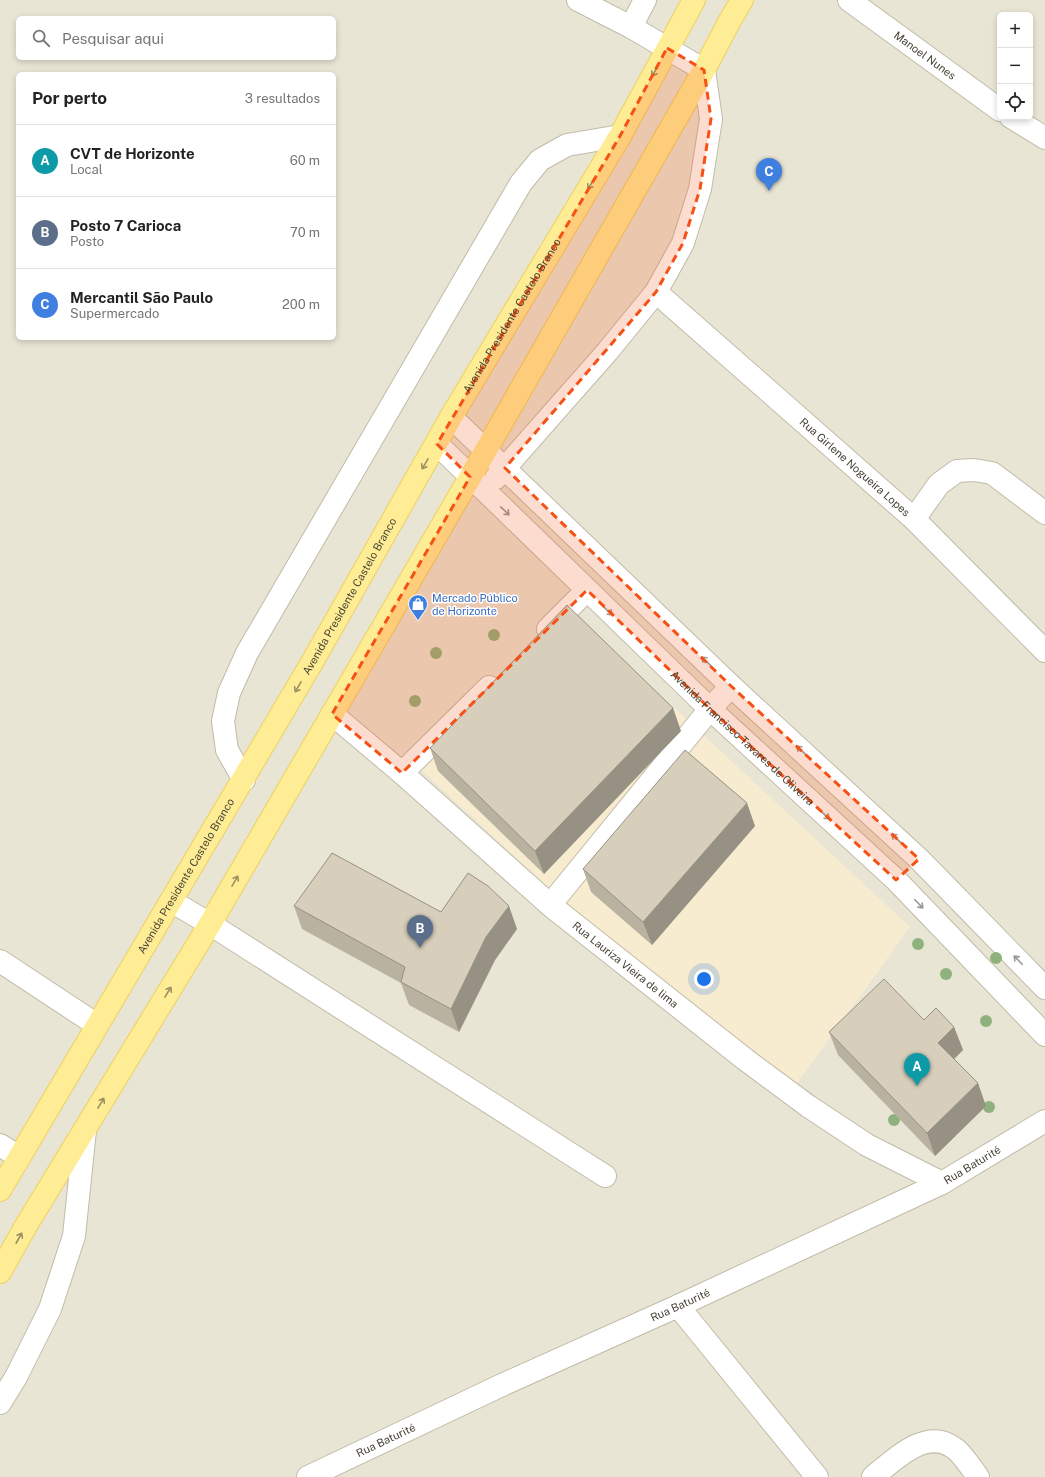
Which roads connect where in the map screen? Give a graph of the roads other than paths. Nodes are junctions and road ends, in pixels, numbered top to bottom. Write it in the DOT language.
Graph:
graph roads {
  1 [pos="578,0"];
  2 [pos="645,0"];
  3 [pos="694,0"];
  4 [pos="742,0"];
  5 [pos="849,0"];
  6 [pos="631,28"];
  7 [pos="668,48"];
  8 [pos="704,70"];
  9 [pos="997,108"];
  10 [pos="1016,120"];
  11 [pos="620,136"];
  12 [pos="1045,138"];
  13 [pos="656,292"];
  14 [pos="451,417"];
  15 [pos="436,444"];
  16 [pos="486,450"];
  17 [pos="505,468"];
  18 [pos="477,484"];
  19 [pos="1045,513"];
  20 [pos="914,519"];
  21 [pos="587,590"];
  22 [pos="537,640"];
  23 [pos="1045,651"];
  24 [pos="503,673"];
  25 [pos="731,686"];
  26 [pos="710,710"];
  27 [pos="332,714"];
  28 [pos="402,773"];
  29 [pos="244,780"];
  30 [pos="919,859"];
  31 [pos="896,880"];
  32 [pos="170,901"];
  33 [pos="550,905"];
  34 [pos="210,924"];
  35 [pos="0,961"];
  36 [pos="1045,988"];
  37 [pos="97,1025"];
  38 [pos="1045,1035"];
  39 [pos="1045,1121"];
  40 [pos="85,1130"];
  41 [pos="0,1145"];
  42 [pos="19,1157"];
  43 [pos="605,1176"];
  44 [pos="942,1183"];
  45 [pos="0,1190"];
  46 [pos="0,1272"];
  47 [pos="678,1306"];
  48 [pos="0,1403"];
  49 [pos="308,1477"];
  50 [pos="817,1477"];
  51 [pos="873,1477"];
  52 [pos="978,1477"];
  1 -- 6 [label="street"];
  2 -- 6 [label="street"];
  3 -- 7 [label="main road, Avenida Presidente Castelo Branco"];
  4 -- 8 [label="main road"];
  5 -- 9 [label="street, Manoel Nunes"];
  6 -- 7 [label="street"];
  7 -- 8 [label="street"];
  7 -- 11 [label="main road, Avenida Presidente Castelo Branco, one-way"];
  8 -- 13 [label="street"];
  8 -- 16 [label="main road"];
  10 -- 12 [label="street"];
  11 -- 14 [label="main road, Avenida Presidente Castelo Branco, one-way"];
  11 -- 29 [label="street"];
  13 -- 17 [label="street"];
  13 -- 20 [label="street, Rua Girlene Nogueira Lopes"];
  14 -- 15 [label="main road, Avenida Presidente Castelo Branco"];
  14 -- 16 [label="street"];
  15 -- 18 [label="street, Avenida Francisco Tavares de Oliveira"];
  15 -- 29 [label="main road, Avenida Presidente Castelo Branco, one-way"];
  16 -- 17 [label="street"];
  16 -- 18 [label="main road"];
  17 -- 18 [label="street"];
  25 -- 17 [label="street, one-way"];
  18 -- 21 [label="street, Avenida Francisco Tavares de Oliveira, one-way"];
  18 -- 27 [label="main road"];
  19 -- 20 [label="street"];
  20 -- 23 [label="street, Rua Girlene Nogueira Lopes"];
  21 -- 22 [label="street"];
  21 -- 26 [label="street, Avenida Francisco Tavares de Oliveira, one-way"];
  24 -- 28 [label="street"];
  25 -- 26 [label="street"];
  30 -- 25 [label="street, one-way"];
  26 -- 31 [label="street, Avenida Francisco Tavares de Oliveira, one-way"];
  26 -- 33 [label="street"];
  27 -- 28 [label="street, Rua Lauriza Vieira de lima"];
  34 -- 27 [label="main road, one-way"];
  28 -- 33 [label="street, Rua Lauriza Vieira de lima"];
  29 -- 32 [label="main road, Avenida Presidente Castelo Branco"];
  30 -- 31 [label="street"];
  36 -- 30 [label="street, one-way"];
  31 -- 38 [label="street, Avenida Francisco Tavares de Oliveira, one-way"];
  32 -- 34 [label="street"];
  32 -- 37 [label="main road, Avenida Presidente Castelo Branco"];
  33 -- 44 [label="street, Rua Lauriza Vieira de lima"];
  40 -- 34 [label="main road, one-way"];
  34 -- 43 [label="street"];
  35 -- 37 [label="street"];
  37 -- 42 [label="main road, Avenida Presidente Castelo Branco"];
  39 -- 44 [label="street, Rua Baturité"];
  46 -- 40 [label="main road, one-way"];
  40 -- 48 [label="street"];
  41 -- 42 [label="street"];
  42 -- 45 [label="main road, Avenida Presidente Castelo Branco"];
  44 -- 47 [label="street, Rua Baturité"];
  47 -- 49 [label="street, Rua Baturité"];
  47 -- 50 [label="street"];
  51 -- 52 [label="street"];
}
